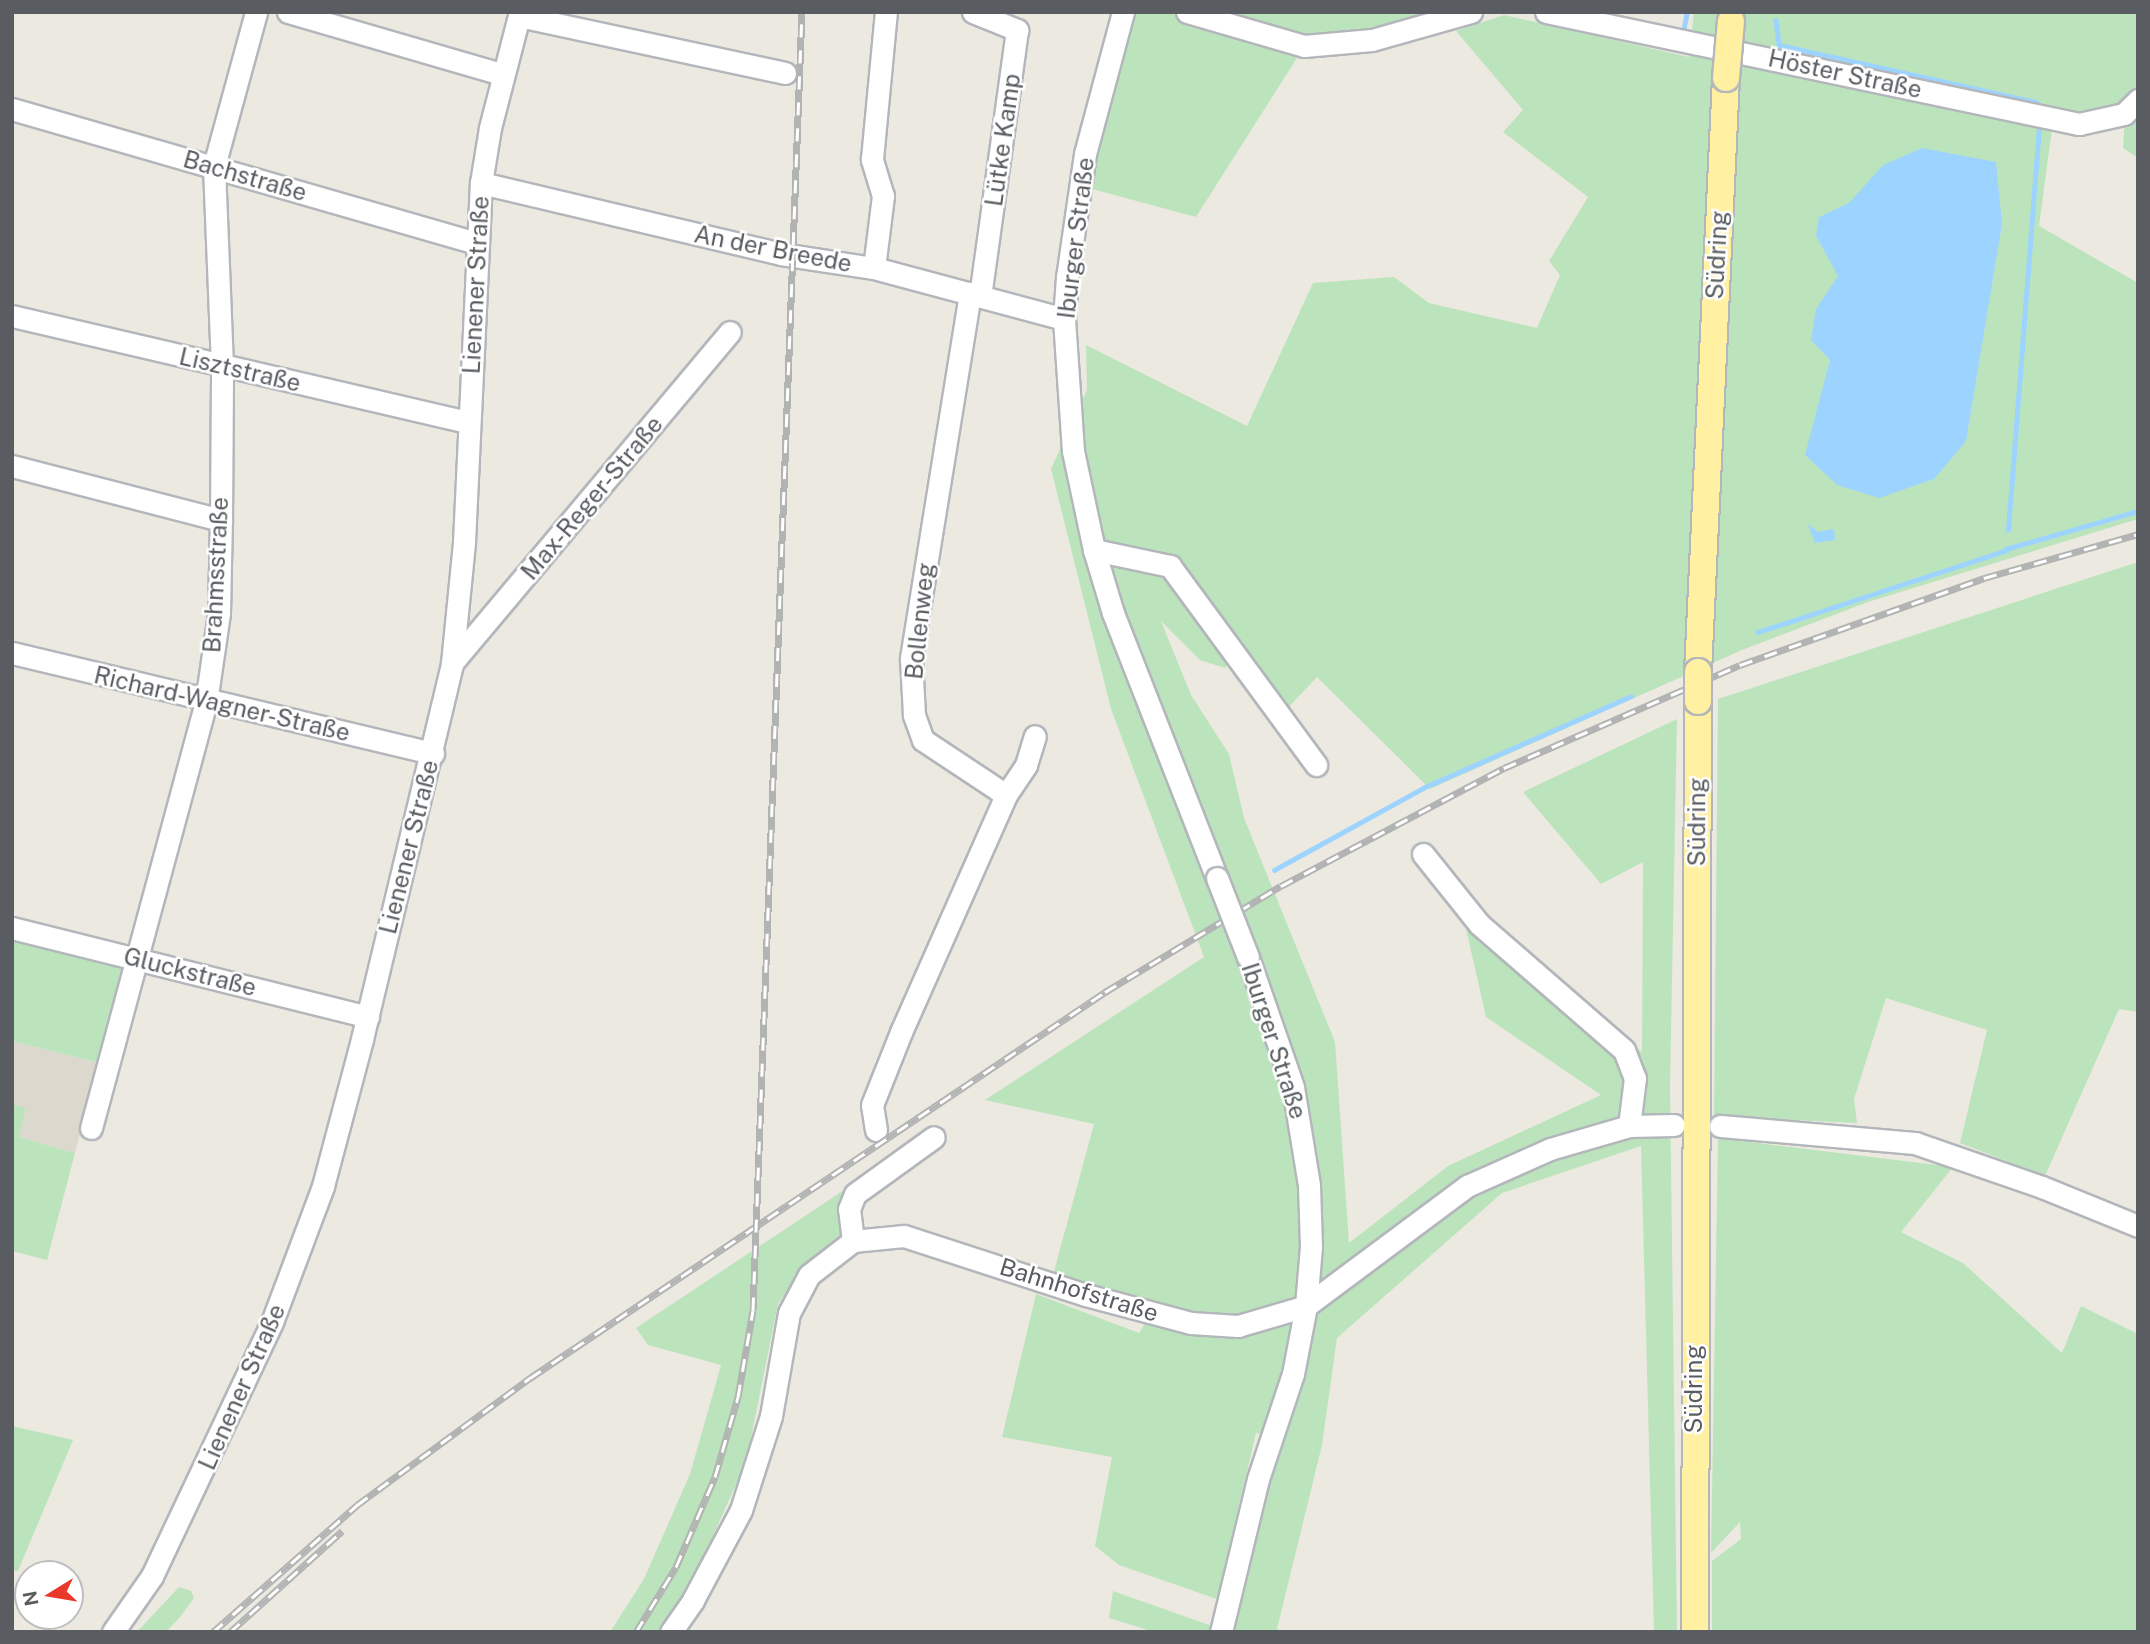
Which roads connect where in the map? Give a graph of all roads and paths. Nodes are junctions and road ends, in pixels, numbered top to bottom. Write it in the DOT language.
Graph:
graph roads {
  1 [pos="256,12"];
  2 [pos="288,12"];
  3 [pos="886,12"];
  4 [pos="973,12"];
  5 [pos="1123,12"];
  6 [pos="1187,12"];
  7 [pos="1471,12"];
  8 [pos="1546,12"];
  9 [pos="519,14"];
  10 [pos="1731,16"];
  11 [pos="785,73"];
  12 [pos="502,74"];
  13 [pos="2138,100"];
  14 [pos="12,109"];
  15 [pos="214,166"];
  16 [pos="481,183"];
  17 [pos="477,243"];
  18 [pos="874,268"];
  19 [pos="975,295"];
  20 [pos="12,316"];
  21 [pos="1064,319"];
  22 [pos="730,332"];
  23 [pos="222,366"];
  24 [pos="468,422"];
  25 [pos="12,466"];
  26 [pos="220,520"];
  27 [pos="1094,550"];
  28 [pos="12,653"];
  29 [pos="452,663"];
  30 [pos="206,702"];
  31 [pos="1035,736"];
  32 [pos="433,753"];
  33 [pos="1316,765"];
  34 [pos="1006,795"];
  35 [pos="1423,854"];
  36 [pos="12,928"];
  37 [pos="135,959"];
  38 [pos="368,1017"];
  39 [pos="1674,1125"];
  40 [pos="1629,1126"];
  41 [pos="1720,1126"];
  42 [pos="91,1128"];
  43 [pos="876,1130"];
  44 [pos="934,1137"];
  45 [pos="2138,1226"];
  46 [pos="853,1241"];
  47 [pos="1306,1306"];
  48 [pos="113,1632"];
  49 [pos="671,1632"];
  50 [pos="1221,1632"];
  51 [pos="1695,1632"];
  1 -- 15 [label="street, Brahmsstraße"];
  2 -- 12 [label="street"];
  3 -- 18 [label="street"];
  4 -- 19 [label="street, Lütke Kamp"];
  5 -- 21 [label="street, Iburger Straße"];
  6 -- 7 [label="street"];
  8 -- 13 [label="street, Höster Straße"];
  9 -- 11 [label="street"];
  9 -- 12 [label="street, Lienener Straße"];
  10 -- 51 [label="main road, Südring, bridge"];
  12 -- 16 [label="street, Lienener Straße"];
  14 -- 15 [label="street, Bachstraße"];
  15 -- 17 [label="street, Bachstraße"];
  15 -- 23 [label="street, Brahmsstraße"];
  16 -- 17 [label="street, Lienener Straße"];
  16 -- 18 [label="street, An der Breede"];
  17 -- 24 [label="street, Lienener Straße"];
  18 -- 19 [label="street, An der Breede"];
  19 -- 21 [label="street, An der Breede"];
  19 -- 34 [label="street, Bollenweg"];
  20 -- 23 [label="street, Lisztstraße"];
  21 -- 27 [label="street, Iburger Straße"];
  22 -- 29 [label="street, Max-Reger-Straße"];
  23 -- 24 [label="street, Lisztstraße"];
  23 -- 26 [label="street, Brahmsstraße"];
  24 -- 29 [label="street, Lienener Straße"];
  25 -- 26 [label="street"];
  26 -- 30 [label="street, Brahmsstraße"];
  27 -- 33 [label="street"];
  27 -- 47 [label="street, Iburger Straße, bridge"];
  28 -- 30 [label="street, Richard-Wagner-Straße"];
  29 -- 32 [label="street, Lienener Straße"];
  30 -- 32 [label="street, Richard-Wagner-Straße"];
  30 -- 37 [label="street, Brahmsstraße"];
  31 -- 34 [label="street"];
  32 -- 38 [label="street, Lienener Straße"];
  34 -- 43 [label="street"];
  35 -- 40 [label="street"];
  36 -- 37 [label="street, Gluckstraße"];
  37 -- 38 [label="street, Gluckstraße"];
  37 -- 42 [label="street, Brahmsstraße"];
  38 -- 48 [label="street, Lienener Straße"];
  39 -- 40 [label="street"];
  40 -- 47 [label="street"];
  41 -- 45 [label="street"];
  44 -- 46 [label="street"];
  46 -- 47 [label="street, Bahnhofstraße"];
  46 -- 49 [label="street"];
  47 -- 50 [label="street, Iburger Straße"];
}
